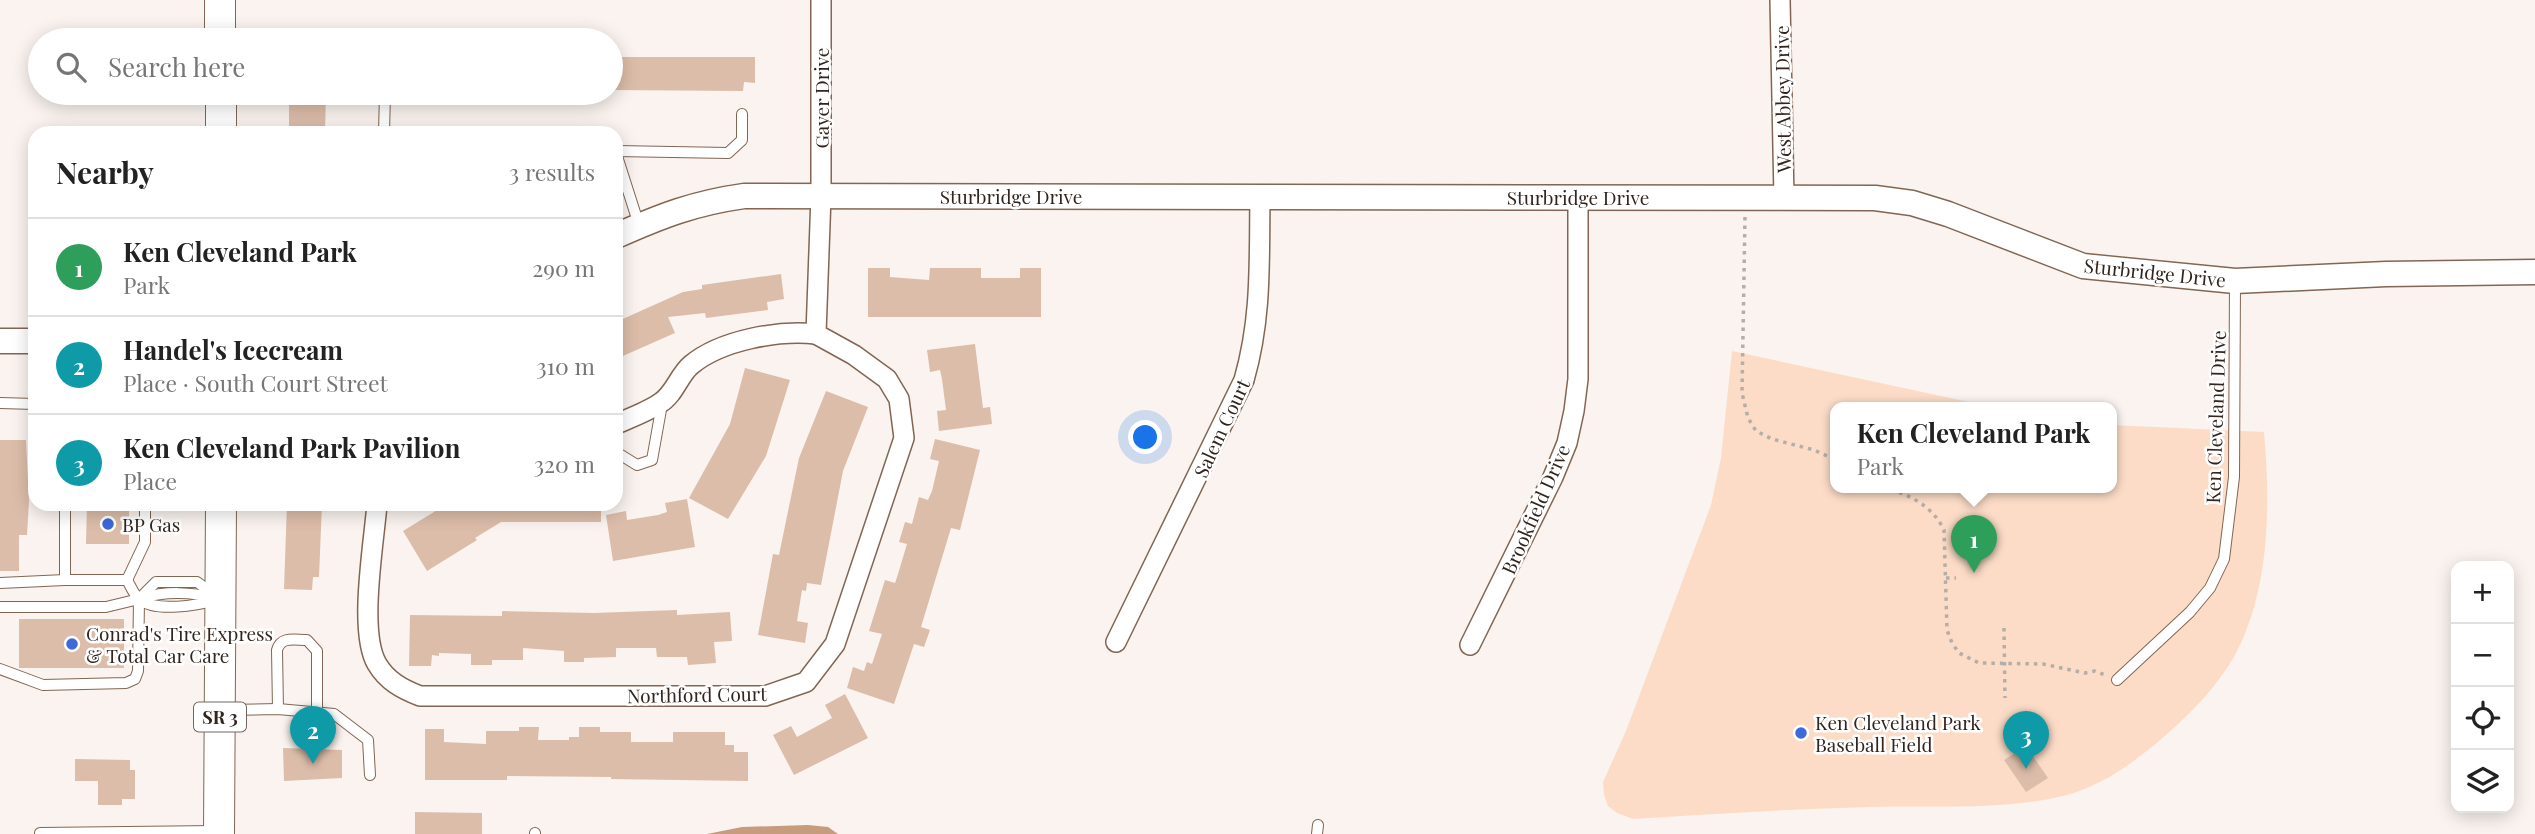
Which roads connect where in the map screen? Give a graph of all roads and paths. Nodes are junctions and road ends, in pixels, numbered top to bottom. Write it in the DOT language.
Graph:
graph roads {
  1 [pos="220,0"];
  2 [pos="821,0"];
  3 [pos="1780,0"];
  4 [pos="220,28"];
  5 [pos="221,105"];
  6 [pos="385,105"];
  7 [pos="742,114"];
  8 [pos="221,126"];
  9 [pos="384,126"];
  10 [pos="623,152"];
  11 [pos="623,175"];
  12 [pos="821,196"];
  13 [pos="1260,197"];
  14 [pos="1578,197"];
  15 [pos="1746,198"];
  16 [pos="1784,198"];
  17 [pos="639,226"];
  18 [pos="623,233"];
  19 [pos="2535,272"];
  20 [pos="2235,281"];
  21 [pos="816,334"];
  22 [pos="0,341"];
  23 [pos="28,341"];
  24 [pos="663,402"];
  25 [pos="0,403"];
  26 [pos="28,404"];
  27 [pos="623,421"];
  28 [pos="623,456"];
  29 [pos="1830,457"];
  30 [pos="1898,493"];
  31 [pos="65,511"];
  32 [pos="145,511"];
  33 [pos="220,511"];
  34 [pos="376,511"];
  35 [pos="1946,578"];
  36 [pos="1956,578"];
  37 [pos="65,580"];
  38 [pos="127,580"];
  39 [pos="0,583"];
  40 [pos="139,599"];
  41 [pos="220,599"];
  42 [pos="0,607"];
  43 [pos="2004,628"];
  44 [pos="1116,642"];
  45 [pos="1470,645"];
  46 [pos="2005,663"];
  47 [pos="0,669"];
  48 [pos="2117,680"];
  49 [pos="2005,698"];
  50 [pos="278,709"];
  51 [pos="220,710"];
  52 [pos="317,712"];
  53 [pos="370,775"];
  54 [pos="40,833"];
  55 [pos="219,833"];
  1 -- 4 [label="main road"];
  2 -- 12 [label="street, Gayer Drive"];
  3 -- 16 [label="street, West Abbey Drive"];
  5 -- 8 [label="main road"];
  6 -- 9 [label="lane"];
  7 -- 10 [label="lane"];
  11 -- 17 [label="lane"];
  12 -- 13 [label="street, Sturbridge Drive"];
  12 -- 17 [label="street, Sturbridge Drive"];
  12 -- 21 [label="street"];
  13 -- 14 [label="street, Sturbridge Drive"];
  13 -- 44 [label="street, Salem Court"];
  14 -- 15 [label="street, Sturbridge Drive"];
  14 -- 45 [label="street, Brookfield Drive"];
  15 -- 16 [label="street, Sturbridge Drive"];
  15 -- 29 [label="path"];
  16 -- 20 [label="street, Sturbridge Drive"];
  17 -- 18 [label="street, Sturbridge Drive"];
  19 -- 20 [label="street, Sturbridge Drive"];
  20 -- 48 [label="lane, Ken Cleveland Drive"];
  21 -- 24 [label="street"];
  21 -- 34 [label="street, Northford Court"];
  22 -- 23 [label="street"];
  24 -- 27 [label="street"];
  24 -- 28 [label="lane"];
  25 -- 26 [label="lane"];
  30 -- 35 [label="path"];
  31 -- 37 [label="lane"];
  32 -- 38 [label="lane"];
  33 -- 41 [label="main road, SR 3"];
  35 -- 36 [label="path"];
  35 -- 46 [label="path"];
  37 -- 38 [label="lane"];
  37 -- 39 [label="lane"];
  38 -- 40 [label="lane"];
  40 -- 41 [label="lane"];
  40 -- 41 [label="lane"];
  40 -- 42 [label="lane"];
  40 -- 47 [label="lane"];
  41 -- 51 [label="main road, SR 3"];
  43 -- 46 [label="path"];
  46 -- 48 [label="path"];
  46 -- 49 [label="path"];
  50 -- 51 [label="lane"];
  50 -- 52 [label="lane"];
  50 -- 52 [label="lane"];
  51 -- 55 [label="main road, SR 3"];
  52 -- 53 [label="lane"];
  54 -- 55 [label="lane"];
}
